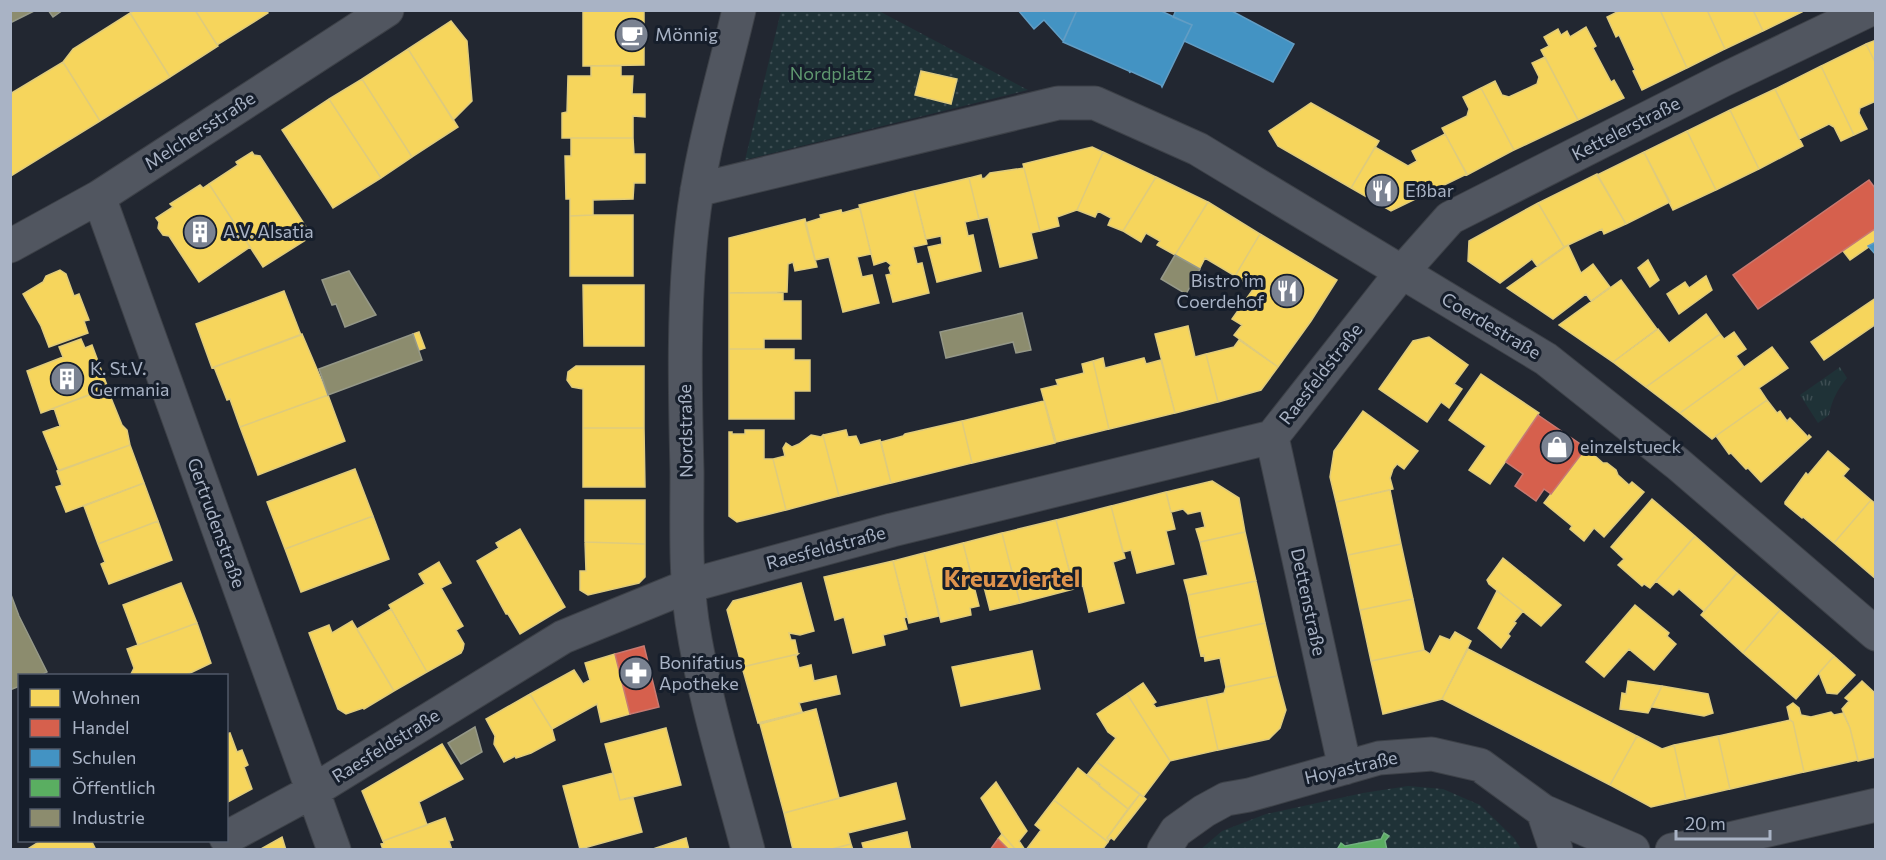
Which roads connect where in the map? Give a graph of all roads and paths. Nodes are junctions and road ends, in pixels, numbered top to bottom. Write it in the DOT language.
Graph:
graph roads {
  1 [pos="387,10"];
  2 [pos="739,10"];
  3 [pos="1869,10"];
  4 [pos="697,190"];
  5 [pos="99,197"];
  6 [pos="10,246"];
  7 [pos="1402,272"];
  8 [pos="1272,436"];
  9 [pos="688,586"];
  10 [pos="1875,633"];
  11 [pos="1345,768"];
  12 [pos="313,791"];
  13 [pos="1875,805"];
  14 [pos="1543,811"];
  15 [pos="228,837"];
  16 [pos="334,849"];
  17 [pos="748,849"];
  18 [pos="1164,849"];
  19 [pos="1556,849"];
  20 [pos="1633,849"];
  21 [pos="1672,849"];
  1 -- 5 [label="street, Melchersstraße"];
  2 -- 4 [label="street, Nordstraße"];
  3 -- 7 [label="street, Kettelerstraße"];
  4 -- 7 [label="street, Coerdestraße"];
  4 -- 9 [label="street, Nordstraße"];
  5 -- 6 [label="street, Melchersstraße"];
  5 -- 12 [label="street, Gertrudenstraße"];
  7 -- 8 [label="street, Raesfeldstraße"];
  7 -- 10 [label="street, Coerdestraße"];
  8 -- 9 [label="street, Raesfeldstraße"];
  8 -- 11 [label="street, Dettenstraße"];
  9 -- 12 [label="street, Raesfeldstraße"];
  9 -- 17 [label="street, Nordstraße"];
  11 -- 14 [label="street, Hoyastraße"];
  11 -- 18 [label="street, Hoyastraße"];
  12 -- 15 [label="street, Raesfeldstraße"];
  12 -- 16 [label="street, Gertrudenstraße"];
  13 -- 21 [label="street"];
  14 -- 19 [label="street"];
  14 -- 20 [label="street, Hoyastraße"];
}
